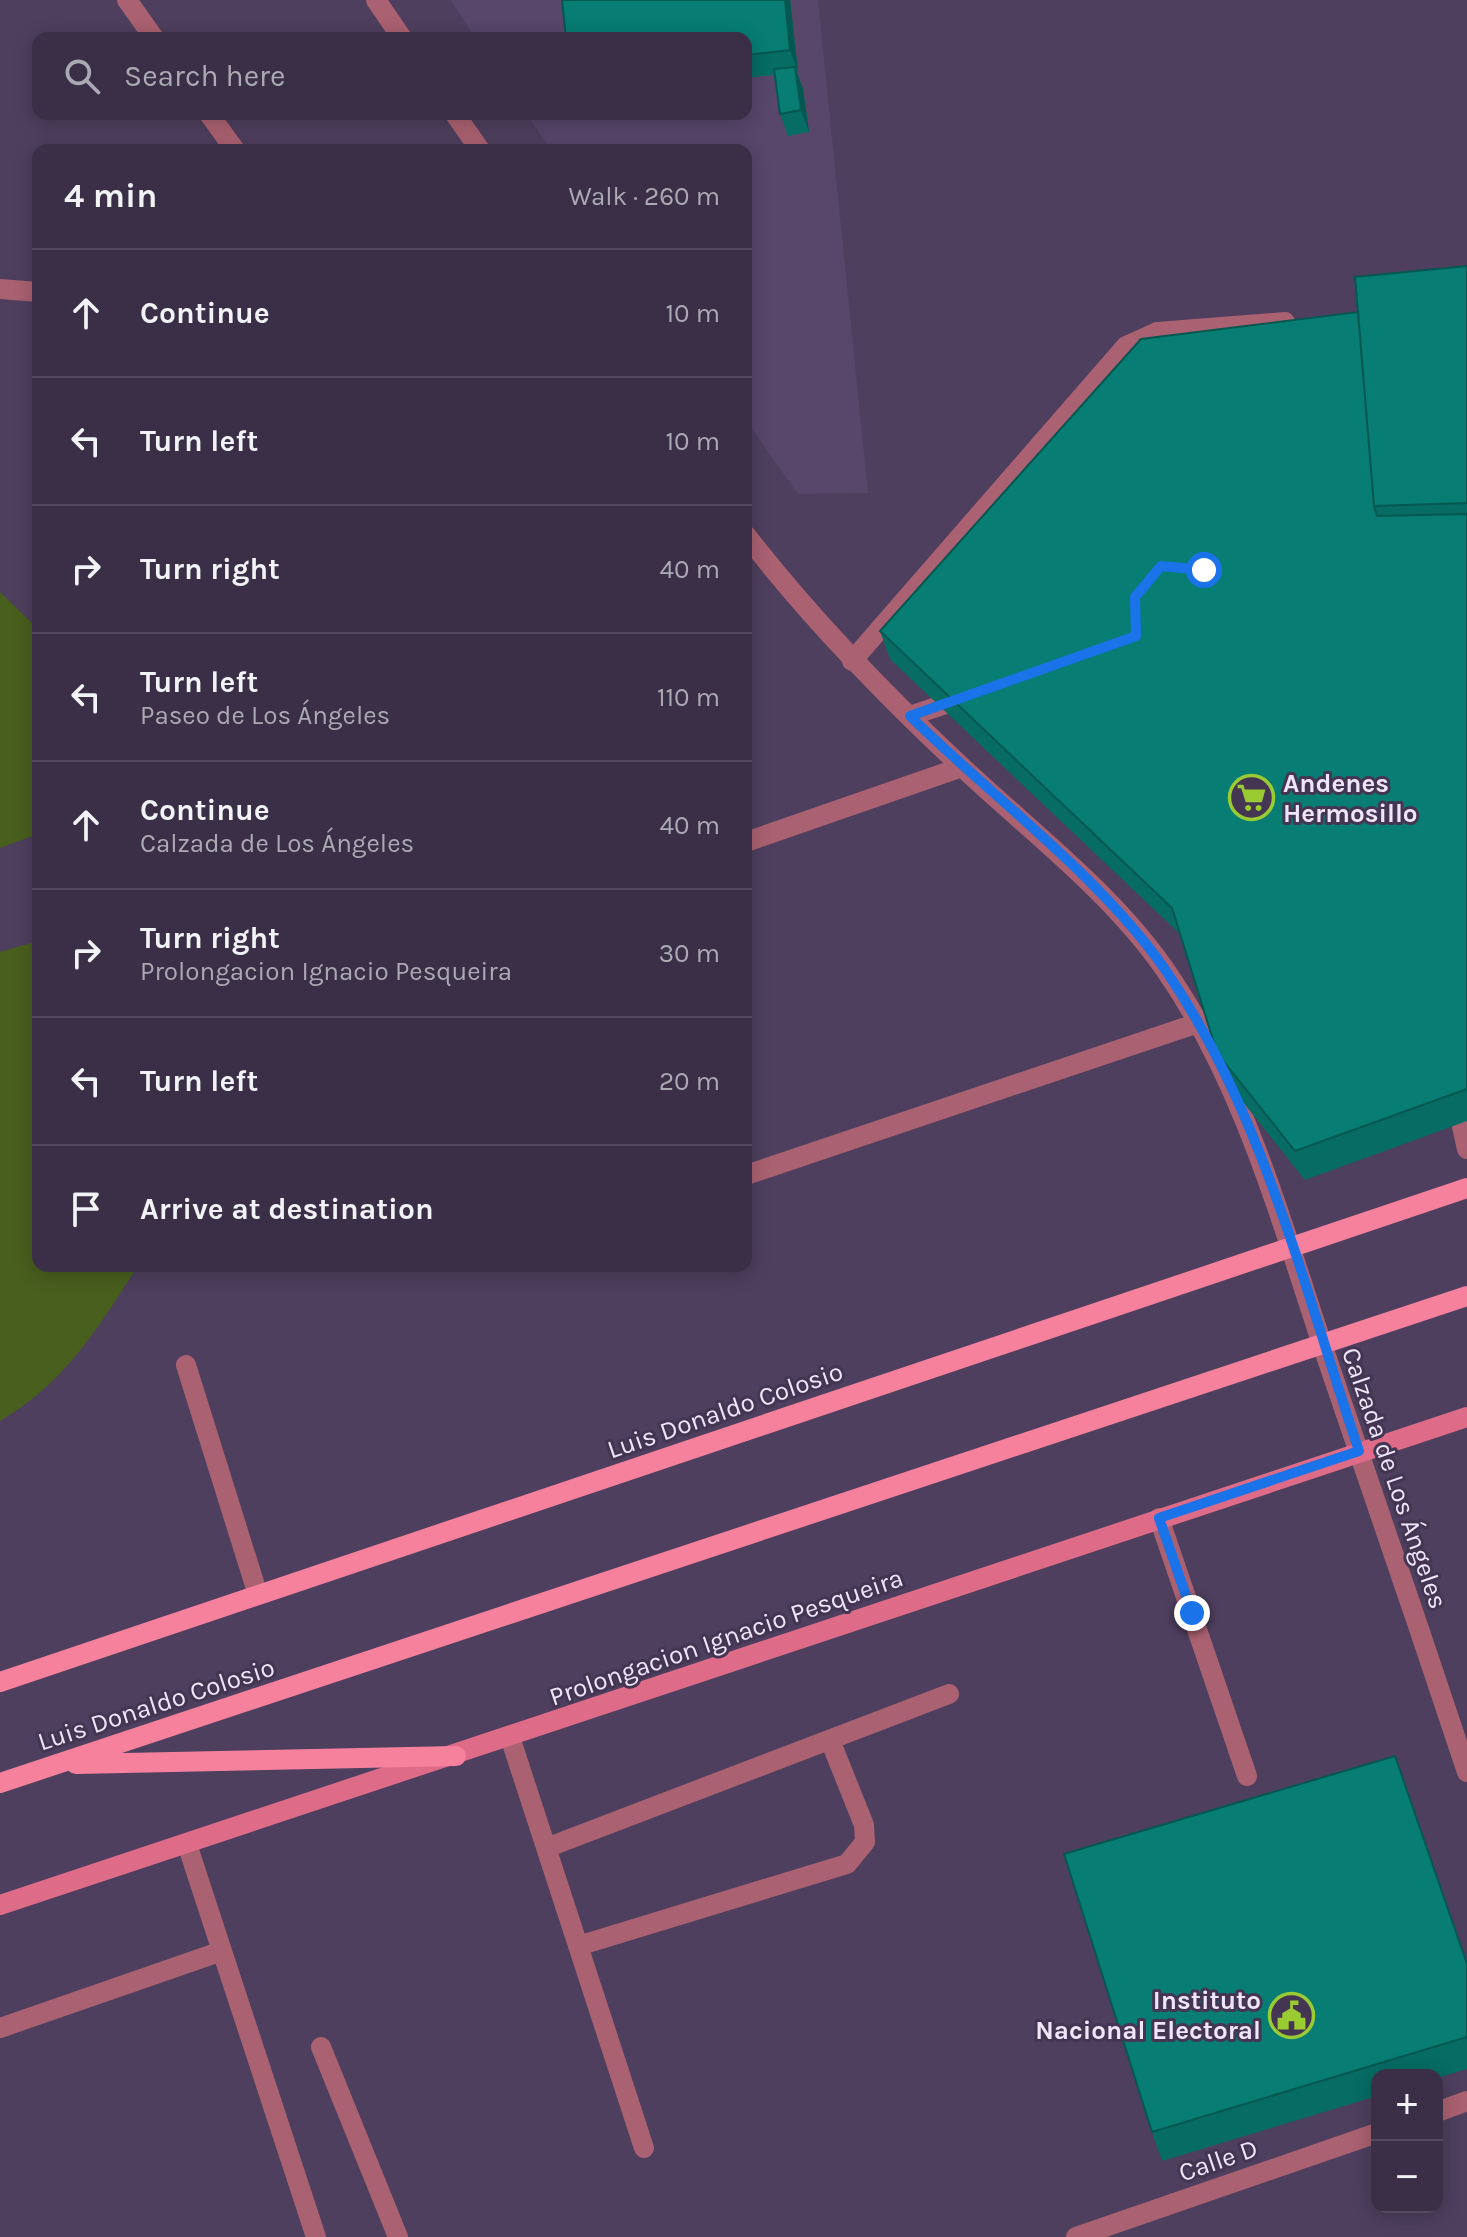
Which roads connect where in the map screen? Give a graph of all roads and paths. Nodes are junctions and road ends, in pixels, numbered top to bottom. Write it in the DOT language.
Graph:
graph roads {
  1 [pos="127,0"];
  2 [pos="376,0"];
  3 [pos="150,32"];
  4 [pos="398,32"];
  5 [pos="213,120"];
  6 [pos="459,120"];
  7 [pos="231,144"];
  8 [pos="476,144"];
  9 [pos="0,289"];
  10 [pos="32,292"];
  11 [pos="1308,320"];
  12 [pos="752,543"];
  13 [pos="852,661"];
  14 [pos="981,691"];
  15 [pos="910,716"];
  16 [pos="962,767"];
  17 [pos="752,840"];
  18 [pos="1198,1023"];
  19 [pos="1450,1075"];
  20 [pos="1467,1149"];
  21 [pos="752,1173"];
  22 [pos="1467,1188"];
  23 [pos="1291,1246"];
  24 [pos="1467,1296"];
  25 [pos="1322,1343"];
  26 [pos="186,1365"];
  27 [pos="1467,1417"];
  28 [pos="1359,1451"];
  29 [pos="1159,1518"];
  30 [pos="258,1595"];
  31 [pos="0,1682"];
  32 [pos="949,1694"];
  33 [pos="510,1737"];
  34 [pos="830,1740"];
  35 [pos="456,1756"];
  36 [pos="56,1764"];
  37 [pos="1467,1772"];
  38 [pos="1247,1776"];
  39 [pos="0,1783"];
  40 [pos="187,1844"];
  41 [pos="546,1848"];
  42 [pos="0,1905"];
  43 [pos="578,1946"];
  44 [pos="222,1951"];
  45 [pos="0,2028"];
  46 [pos="321,2047"];
  47 [pos="1467,2101"];
  48 [pos="1443,2110"];
  49 [pos="1371,2135"];
  50 [pos="644,2148"];
  51 [pos="316,2237"];
  52 [pos="398,2237"];
  53 [pos="1076,2237"];
  1 -- 3 [label="street"];
  2 -- 4 [label="street"];
  5 -- 7 [label="street"];
  6 -- 8 [label="street"];
  9 -- 10 [label="street"];
  11 -- 13 [label="street"];
  12 -- 13 [label="street, Calzada de Los Ángeles"];
  13 -- 15 [label="street, Calzada de Los Ángeles"];
  14 -- 15 [label="street"];
  15 -- 16 [label="street, Calzada de Los Ángeles"];
  16 -- 17 [label="street"];
  16 -- 18 [label="street, Calzada de Los Ángeles"];
  18 -- 21 [label="street"];
  18 -- 23 [label="street, Calzada de Los Ángeles"];
  19 -- 20 [label="street"];
  22 -- 23 [label="main road, Luis Donaldo Colosio"];
  23 -- 25 [label="street, Calzada de Los Ángeles"];
  23 -- 30 [label="main road, Luis Donaldo Colosio"];
  24 -- 25 [label="main road, Luis Donaldo Colosio"];
  25 -- 28 [label="street, Calzada de Los Ángeles"];
  25 -- 36 [label="main road, Luis Donaldo Colosio"];
  26 -- 30 [label="street"];
  27 -- 28 [label="street, Prolongacion Ignacio Pesqueira"];
  28 -- 29 [label="street, Prolongacion Ignacio Pesqueira"];
  28 -- 37 [label="street, Calzada de Los Ángeles"];
  29 -- 33 [label="street, Prolongacion Ignacio Pesqueira"];
  29 -- 38 [label="street"];
  30 -- 31 [label="main road, Luis Donaldo Colosio"];
  32 -- 34 [label="street"];
  33 -- 35 [label="street, Prolongacion Ignacio Pesqueira"];
  33 -- 41 [label="street"];
  34 -- 41 [label="street"];
  34 -- 43 [label="street"];
  35 -- 36 [label="main road"];
  35 -- 40 [label="street, Prolongacion Ignacio Pesqueira"];
  36 -- 39 [label="main road, Luis Donaldo Colosio"];
  40 -- 42 [label="street, Prolongacion Ignacio Pesqueira"];
  40 -- 44 [label="street"];
  41 -- 43 [label="street"];
  43 -- 50 [label="street"];
  44 -- 45 [label="street"];
  44 -- 51 [label="street"];
  46 -- 52 [label="street"];
  47 -- 48 [label="street"];
  49 -- 53 [label="street, Calle D"];
}
